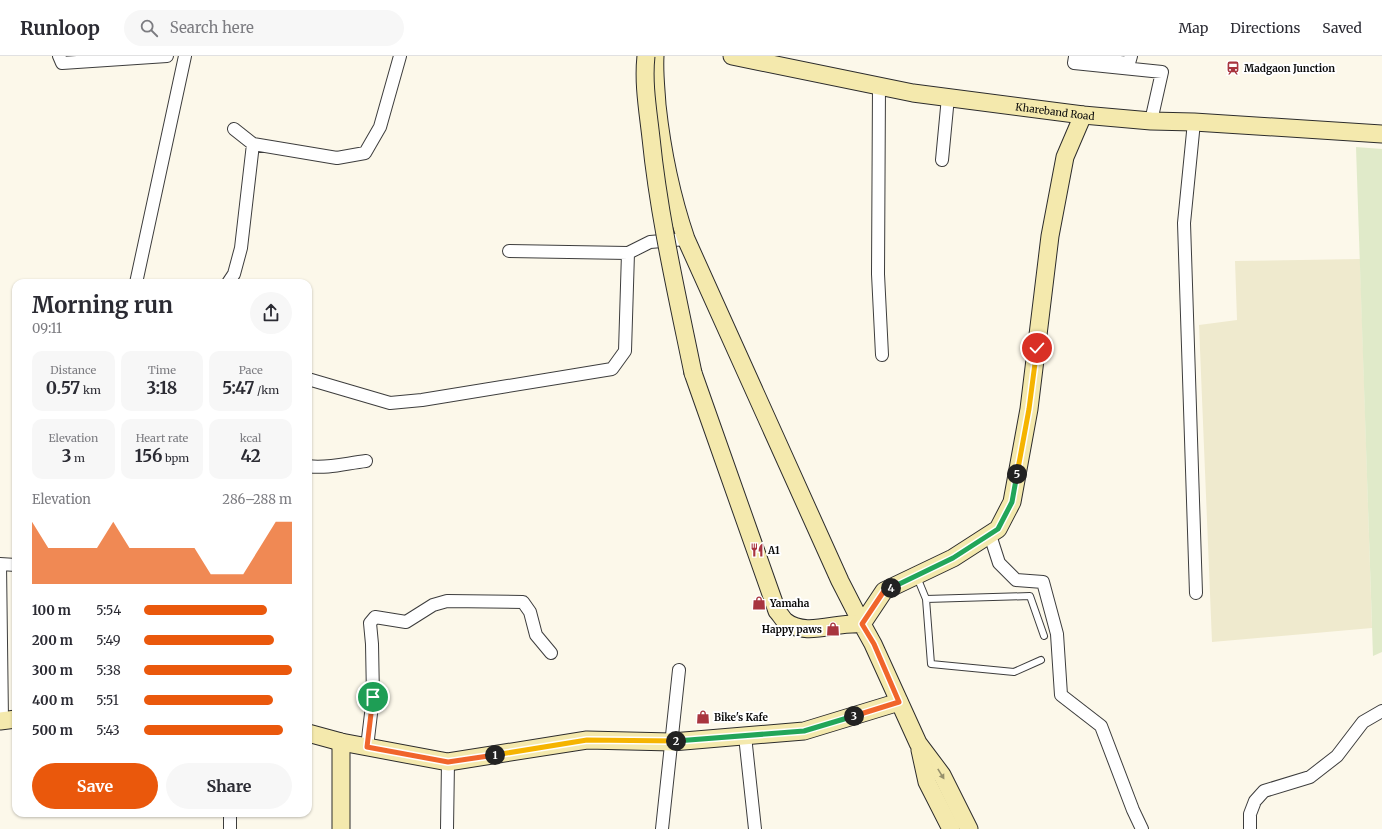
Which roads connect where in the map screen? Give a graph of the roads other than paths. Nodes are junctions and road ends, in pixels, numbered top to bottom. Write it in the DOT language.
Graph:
graph roads {
  1 [pos="59,56"];
  2 [pos="167,56"];
  3 [pos="185,56"];
  4 [pos="400,56"];
  5 [pos="646,56"];
  6 [pos="655,56"];
  7 [pos="732,56"];
  8 [pos="1130,59"];
  9 [pos="879,86"];
  10 [pos="948,97"];
  11 [pos="1083,115"];
  12 [pos="1152,121"];
  13 [pos="1194,122"];
  14 [pos="234,129"];
  15 [pos="1382,134"];
  16 [pos="253,144"];
  17 [pos="942,160"];
  18 [pos="686,239"];
  19 [pos="509,250"];
  20 [pos="628,253"];
  21 [pos="137,279"];
  22 [pos="231,279"];
  23 [pos="882,355"];
  24 [pos="312,380"];
  25 [pos="366,461"];
  26 [pos="312,466"];
  27 [pos="990,535"];
  28 [pos="0,564"];
  29 [pos="12,565"];
  30 [pos="916,576"];
  31 [pos="1196,593"];
  32 [pos="926,599"];
  33 [pos="862,624"];
  34 [pos="1044,636"];
  35 [pos="1,652"];
  36 [pos="551,652"];
  37 [pos="1041,660"];
  38 [pos="679,670"];
  39 [pos="899,702"];
  40 [pos="1382,711"];
  41 [pos="6,720"];
  42 [pos="312,734"];
  43 [pos="745,736"];
  44 [pos="341,742"];
  45 [pos="672,742"];
  46 [pos="918,743"];
  47 [pos="367,747"];
  48 [pos="448,762"];
  49 [pos="230,817"];
  50 [pos="230,829"];
  51 [pos="341,829"];
  52 [pos="447,829"];
  53 [pos="662,829"];
  54 [pos="755,829"];
  55 [pos="951,829"];
  56 [pos="969,829"];
  57 [pos="1142,829"];
  58 [pos="1250,829"];
  1 -- 2 [label="street"];
  3 -- 21 [label="street"];
  4 -- 16 [label="street"];
  5 -- 33 [label="main road, bridge"];
  6 -- 18 [label="main road"];
  7 -- 9 [label="main road, Khareband Road"];
  8 -- 12 [label="street"];
  9 -- 10 [label="main road, Khareband Road"];
  9 -- 23 [label="street"];
  10 -- 11 [label="main road, Khareband Road"];
  10 -- 17 [label="street"];
  11 -- 12 [label="main road, Khareband Road"];
  11 -- 27 [label="main road"];
  12 -- 13 [label="main road, Khareband Road"];
  13 -- 15 [label="main road, Khareband Road"];
  13 -- 31 [label="street"];
  14 -- 16 [label="street"];
  16 -- 22 [label="street"];
  18 -- 20 [label="street"];
  18 -- 33 [label="main road"];
  19 -- 20 [label="street"];
  20 -- 24 [label="street"];
  25 -- 26 [label="street"];
  27 -- 30 [label="main road"];
  27 -- 57 [label="street"];
  28 -- 29 [label="street"];
  28 -- 35 [label="street"];
  30 -- 32 [label="lane"];
  30 -- 33 [label="main road"];
  32 -- 34 [label="lane"];
  32 -- 37 [label="lane"];
  33 -- 39 [label="main road"];
  35 -- 41 [label="street"];
  36 -- 47 [label="street"];
  38 -- 45 [label="street"];
  39 -- 43 [label="main road"];
  39 -- 46 [label="main road"];
  40 -- 58 [label="street"];
  42 -- 44 [label="main road"];
  43 -- 45 [label="main road"];
  43 -- 54 [label="street"];
  44 -- 47 [label="main road"];
  44 -- 51 [label="main road"];
  45 -- 48 [label="main road"];
  45 -- 53 [label="street"];
  46 -- 55 [label="main road"];
  46 -- 56 [label="main road, one-way"];
  47 -- 48 [label="main road"];
  48 -- 52 [label="street"];
  49 -- 50 [label="street"];
}
